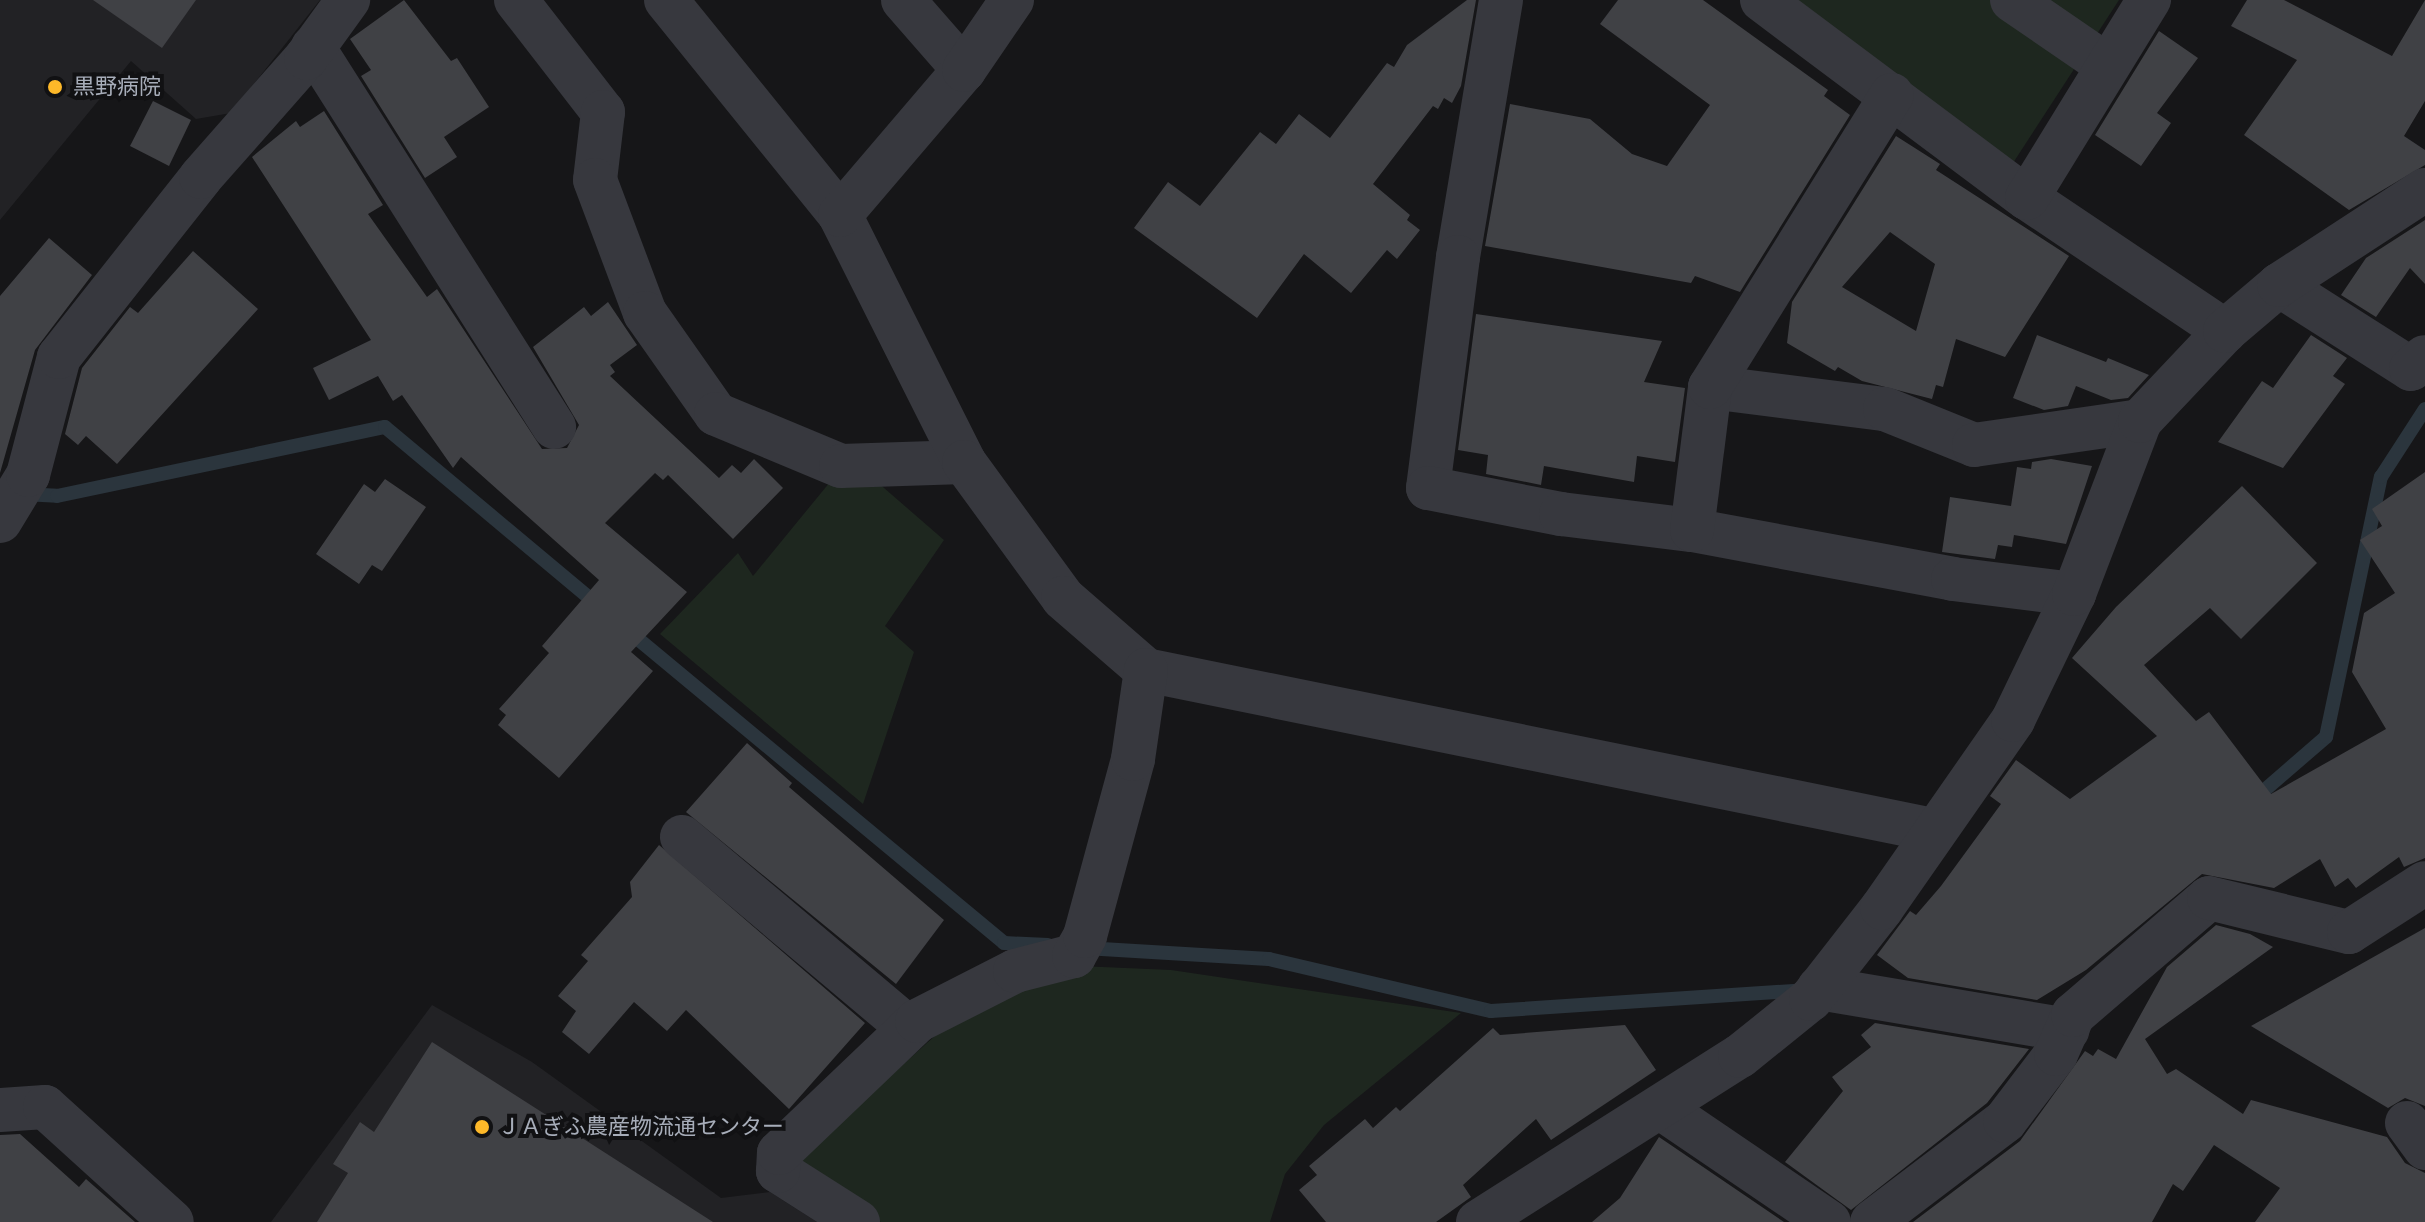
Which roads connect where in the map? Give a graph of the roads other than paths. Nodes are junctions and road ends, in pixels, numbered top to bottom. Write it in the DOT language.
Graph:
graph roads {
  1 [pos="348,0"];
  2 [pos="516,0"];
  3 [pos="666,0"];
  4 [pos="903,0"];
  5 [pos="1012,0"];
  6 [pos="1501,0"];
  7 [pos="1762,0"];
  8 [pos="2012,0"];
  9 [pos="2149,0"];
  10 [pos="313,47"];
  11 [pos="2108,66"];
  12 [pos="964,70"];
  13 [pos="1892,95"];
  14 [pos="2425,190"];
  15 [pos="2027,198"];
  16 [pos="840,215"];
  17 [pos="2279,285"];
  18 [pos="2225,331"];
  19 [pos="2420,369"];
  20 [pos="1710,387"];
  21 [pos="2140,421"];
  22 [pos="554,427"];
  23 [pos="964,462"];
  24 [pos="3,514"];
  25 [pos="1692,530"];
  26 [pos="2074,594"];
  27 [pos="1146,670"];
  28 [pos="1933,830"];
  29 [pos="682,837"];
  30 [pos="2425,883"];
  31 [pos="1819,988"];
  32 [pos="909,1028"];
  33 [pos="2067,1030"];
  34 [pos="1661,1108"];
  35 [pos="0,1110"];
  36 [pos="172,1222"];
  37 [pos="858,1222"];
  38 [pos="1478,1222"];
  39 [pos="1829,1222"];
  40 [pos="1872,1222"];
  1 -- 10 [label="street"];
  2 -- 23 [label="street"];
  3 -- 16 [label="street"];
  4 -- 12 [label="street"];
  5 -- 12 [label="street"];
  6 -- 25 [label="street"];
  7 -- 13 [label="street"];
  8 -- 11 [label="street"];
  9 -- 11 [label="street"];
  10 -- 22 [label="street"];
  10 -- 24 [label="street"];
  11 -- 15 [label="street"];
  12 -- 16 [label="street"];
  13 -- 15 [label="street"];
  13 -- 20 [label="street"];
  14 -- 17 [label="street"];
  15 -- 18 [label="street"];
  16 -- 23 [label="street"];
  17 -- 18 [label="street"];
  17 -- 19 [label="street"];
  18 -- 21 [label="street"];
  20 -- 21 [label="street"];
  20 -- 25 [label="street"];
  21 -- 26 [label="street"];
  23 -- 27 [label="street"];
  25 -- 26 [label="street"];
  26 -- 28 [label="street"];
  27 -- 28 [label="street"];
  27 -- 32 [label="street"];
  28 -- 31 [label="street"];
  29 -- 32 [label="street"];
  30 -- 33 [label="street"];
  31 -- 33 [label="street"];
  31 -- 34 [label="street"];
  32 -- 37 [label="street"];
  33 -- 40 [label="street"];
  34 -- 38 [label="street"];
  34 -- 39 [label="street"];
  35 -- 36 [label="street"];
}
